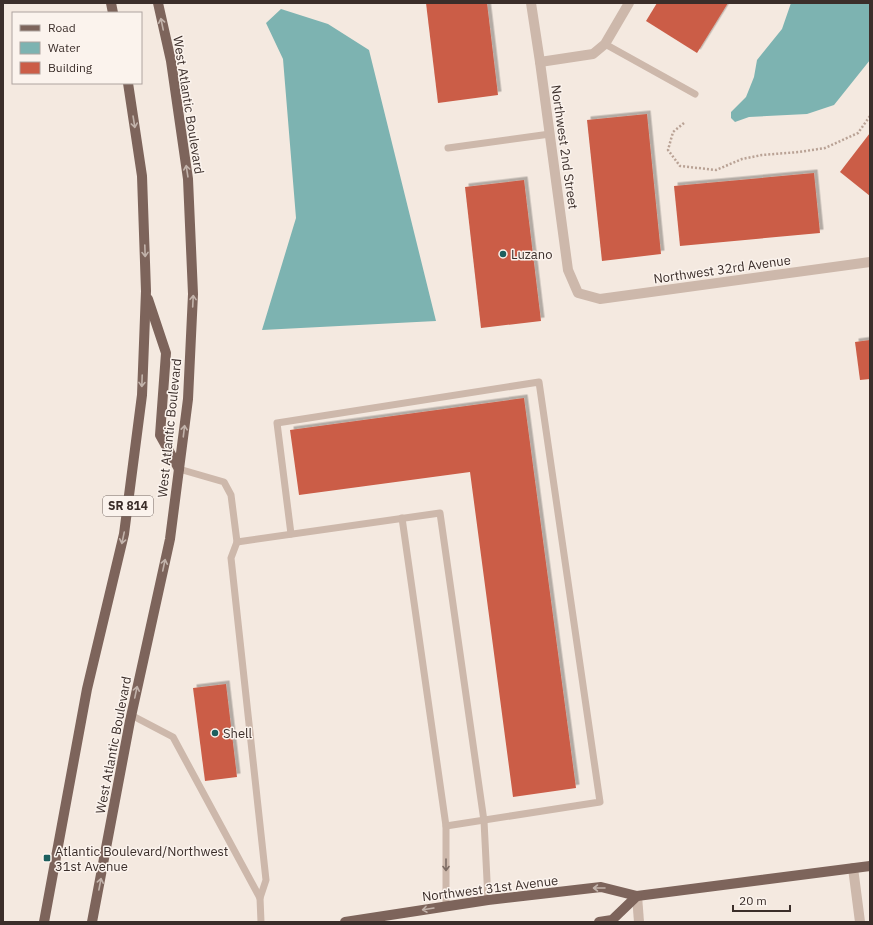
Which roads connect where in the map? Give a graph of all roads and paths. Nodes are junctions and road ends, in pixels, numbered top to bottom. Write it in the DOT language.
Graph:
graph roads {
  1 [pos="158,3"];
  2 [pos="531,3"];
  3 [pos="629,3"];
  4 [pos="605,44"];
  5 [pos="540,62"];
  6 [pos="128,84"];
  7 [pos="695,94"];
  8 [pos="870,116"];
  9 [pos="684,123"];
  10 [pos="550,134"];
  11 [pos="448,148"];
  12 [pos="870,262"];
  13 [pos="146,291"];
  14 [pos="578,293"];
  15 [pos="179,469"];
  16 [pos="402,518"];
  17 [pos="291,534"];
  18 [pos="237,542"];
  19 [pos="131,715"];
  20 [pos="484,821"];
  21 [pos="446,826"];
  22 [pos="870,866"];
  23 [pos="853,868"];
  24 [pos="637,896"];
  25 [pos="260,898"];
  26 [pos="488,900"];
  27 [pos="446,906"];
  28 [pos="44,922"];
  29 [pos="92,922"];
  30 [pos="261,922"];
  31 [pos="345,922"];
  32 [pos="599,922"];
  33 [pos="639,922"];
  34 [pos="860,922"];
  15 -- 1 [label="main road, West Atlantic Boulevard, one-way"];
  2 -- 5 [label="street, Northwest 2nd Street"];
  3 -- 4 [label="street"];
  4 -- 5 [label="street"];
  4 -- 7 [label="lane"];
  5 -- 10 [label="street, Northwest 2nd Street"];
  6 -- 13 [label="main road, SR 814, one-way"];
  8 -- 9 [label="path"];
  10 -- 11 [label="lane"];
  10 -- 14 [label="street, Northwest 2nd Street"];
  12 -- 14 [label="street, Northwest 32rd Avenue"];
  13 -- 15 [label="main road"];
  13 -- 28 [label="main road, SR 814, one-way"];
  15 -- 18 [label="lane"];
  19 -- 15 [label="main road, West Atlantic Boulevard, one-way"];
  16 -- 17 [label="lane"];
  16 -- 20 [label="lane"];
  16 -- 21 [label="lane"];
  17 -- 18 [label="lane"];
  17 -- 20 [label="lane"];
  18 -- 25 [label="lane"];
  19 -- 25 [label="lane"];
  29 -- 19 [label="main road, West Atlantic Boulevard, one-way"];
  20 -- 21 [label="lane"];
  20 -- 26 [label="lane"];
  21 -- 27 [label="lane, one-way"];
  22 -- 23 [label="main road, Northwest 31st Avenue"];
  23 -- 24 [label="main road, Northwest 31st Avenue"];
  23 -- 34 [label="street"];
  24 -- 26 [label="main road, Northwest 31st Avenue, one-way"];
  24 -- 32 [label="main road"];
  24 -- 33 [label="street"];
  25 -- 30 [label="lane"];
  26 -- 27 [label="main road, Northwest 31st Avenue"];
  27 -- 31 [label="main road, Northwest 31st Avenue, one-way"];
}
